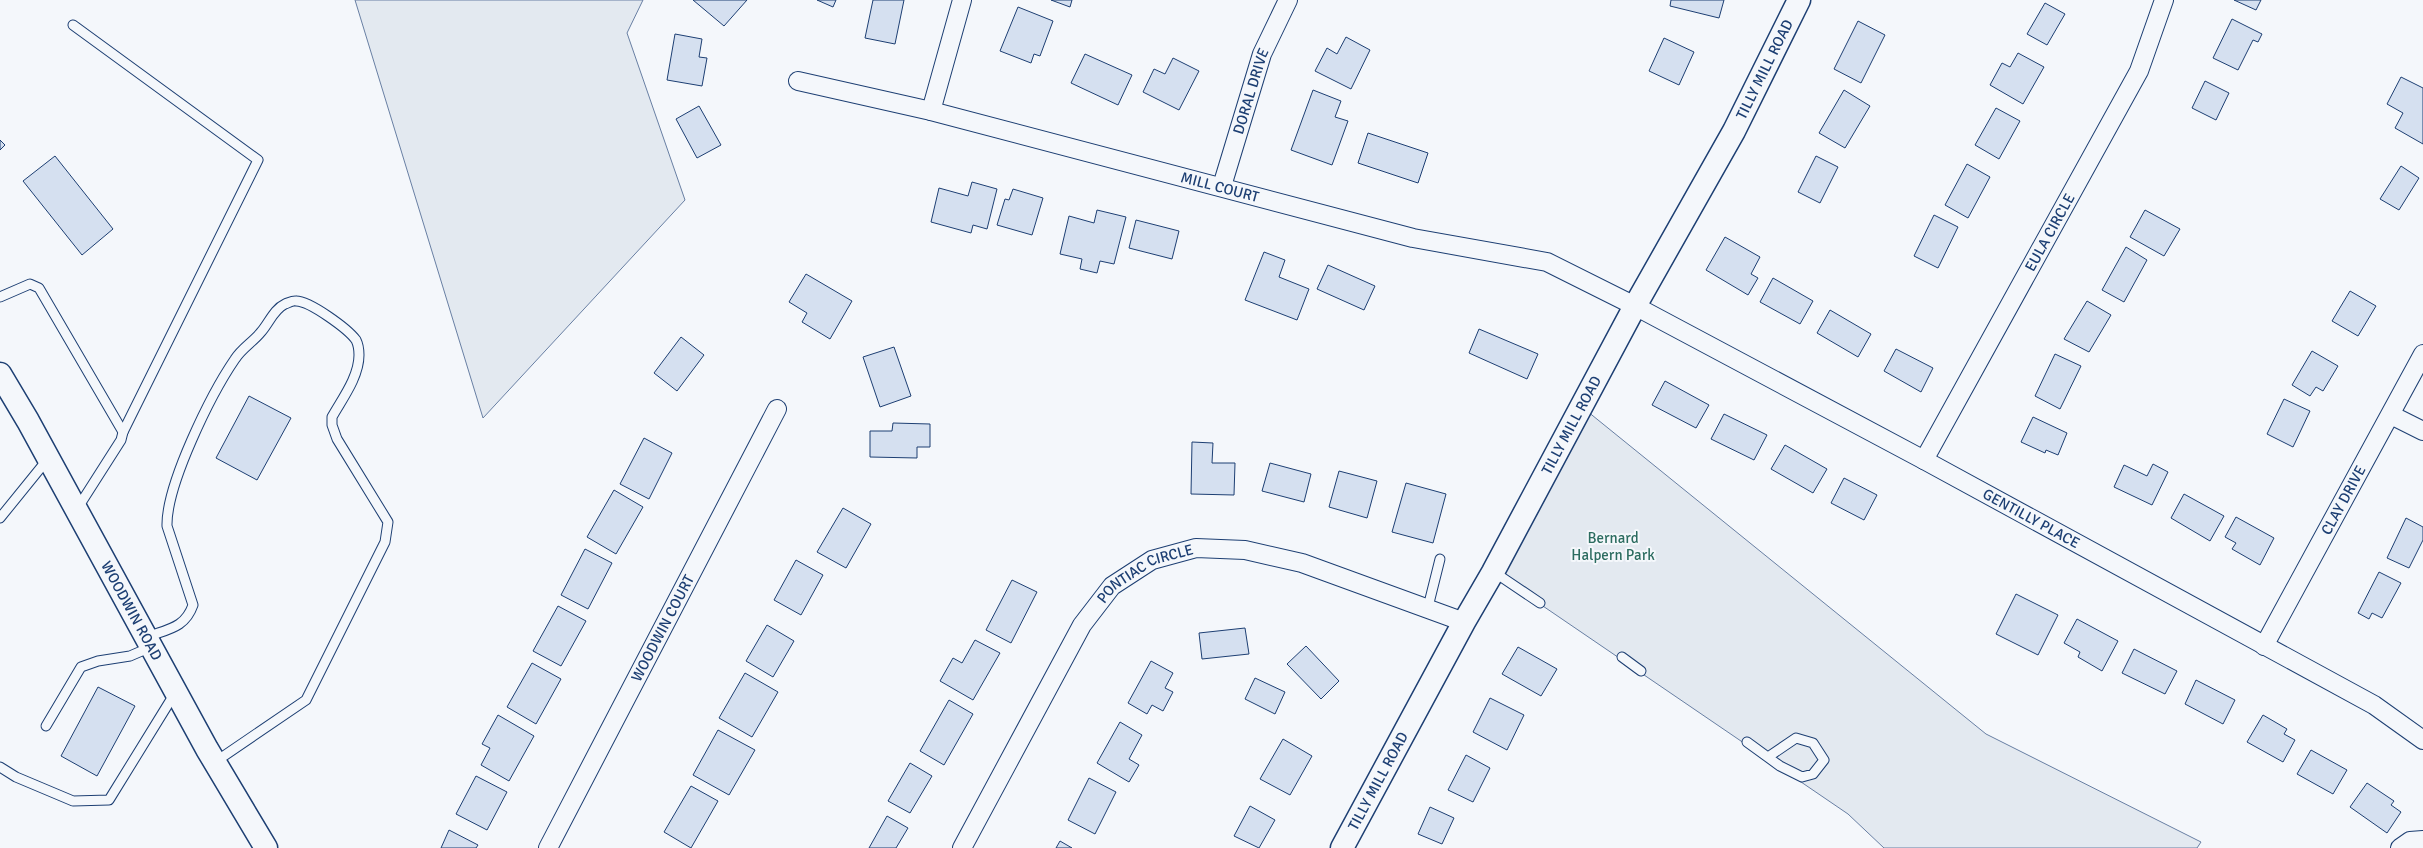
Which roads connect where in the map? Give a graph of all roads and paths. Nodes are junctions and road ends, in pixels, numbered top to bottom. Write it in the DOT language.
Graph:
graph roads {
  1 [pos="962,0"];
  2 [pos="1288,0"];
  3 [pos="1798,0"];
  4 [pos="2164,0"];
  5 [pos="73,25"];
  6 [pos="798,81"];
  7 [pos="931,111"];
  8 [pos="1222,186"];
  9 [pos="0,297"];
  10 [pos="1635,306"];
  11 [pos="2423,354"];
  12 [pos="0,374"];
  13 [pos="777,409"];
  14 [pos="2391,415"];
  15 [pos="2423,431"];
  16 [pos="123,432"];
  17 [pos="49,458"];
  18 [pos="1924,460"];
  19 [pos="77,510"];
  20 [pos="0,518"];
  21 [pos="1440,559"];
  22 [pos="1493,572"];
  23 [pos="1540,603"];
  24 [pos="1428,607"];
  25 [pos="1464,622"];
  26 [pos="149,642"];
  27 [pos="2264,646"];
  28 [pos="1622,658"];
  29 [pos="1641,670"];
  30 [pos="176,692"];
  31 [pos="46,726"];
  32 [pos="2423,740"];
  33 [pos="1747,742"];
  34 [pos="1768,757"];
  35 [pos="215,762"];
  36 [pos="0,767"];
  37 [pos="2423,840"];
  38 [pos="266,848"];
  39 [pos="548,848"];
  40 [pos="962,848"];
  41 [pos="1342,848"];
  42 [pos="2400,848"];
  1 -- 7 [label="street"];
  2 -- 8 [label="street, DORAL DRIVE"];
  3 -- 10 [label="street, TILLY MILL ROAD"];
  4 -- 18 [label="street, EULA CIRCLE"];
  5 -- 16 [label="lane"];
  6 -- 7 [label="street, MILL COURT"];
  7 -- 8 [label="street, MILL COURT"];
  8 -- 10 [label="street, MILL COURT"];
  9 -- 16 [label="lane"];
  10 -- 18 [label="street, GENTILLY PLACE"];
  10 -- 22 [label="street, TILLY MILL ROAD"];
  11 -- 14 [label="street, CLAY DRIVE"];
  12 -- 17 [label="street, WOODWIN ROAD"];
  13 -- 39 [label="street, WOODWIN COURT"];
  14 -- 15 [label="street"];
  14 -- 27 [label="street, CLAY DRIVE"];
  16 -- 19 [label="lane"];
  17 -- 19 [label="street, WOODWIN ROAD"];
  17 -- 20 [label="lane"];
  18 -- 27 [label="street, GENTILLY PLACE"];
  19 -- 26 [label="street, WOODWIN ROAD"];
  21 -- 24 [label="lane"];
  22 -- 23 [label="lane"];
  22 -- 25 [label="street, TILLY MILL ROAD"];
  24 -- 25 [label="street, PONTIAC CIRCLE"];
  24 -- 40 [label="street, PONTIAC CIRCLE"];
  25 -- 41 [label="street, TILLY MILL ROAD"];
  26 -- 30 [label="street, WOODWIN ROAD"];
  26 -- 31 [label="lane"];
  26 -- 35 [label="lane"];
  27 -- 32 [label="street, GENTILLY PLACE"];
  28 -- 29 [label="lane"];
  30 -- 35 [label="street, WOODWIN ROAD"];
  30 -- 36 [label="lane"];
  33 -- 34 [label="lane"];
  34 -- 34 [label="lane"];
  35 -- 38 [label="street, WOODWIN ROAD"];
  37 -- 42 [label="street"];
}
